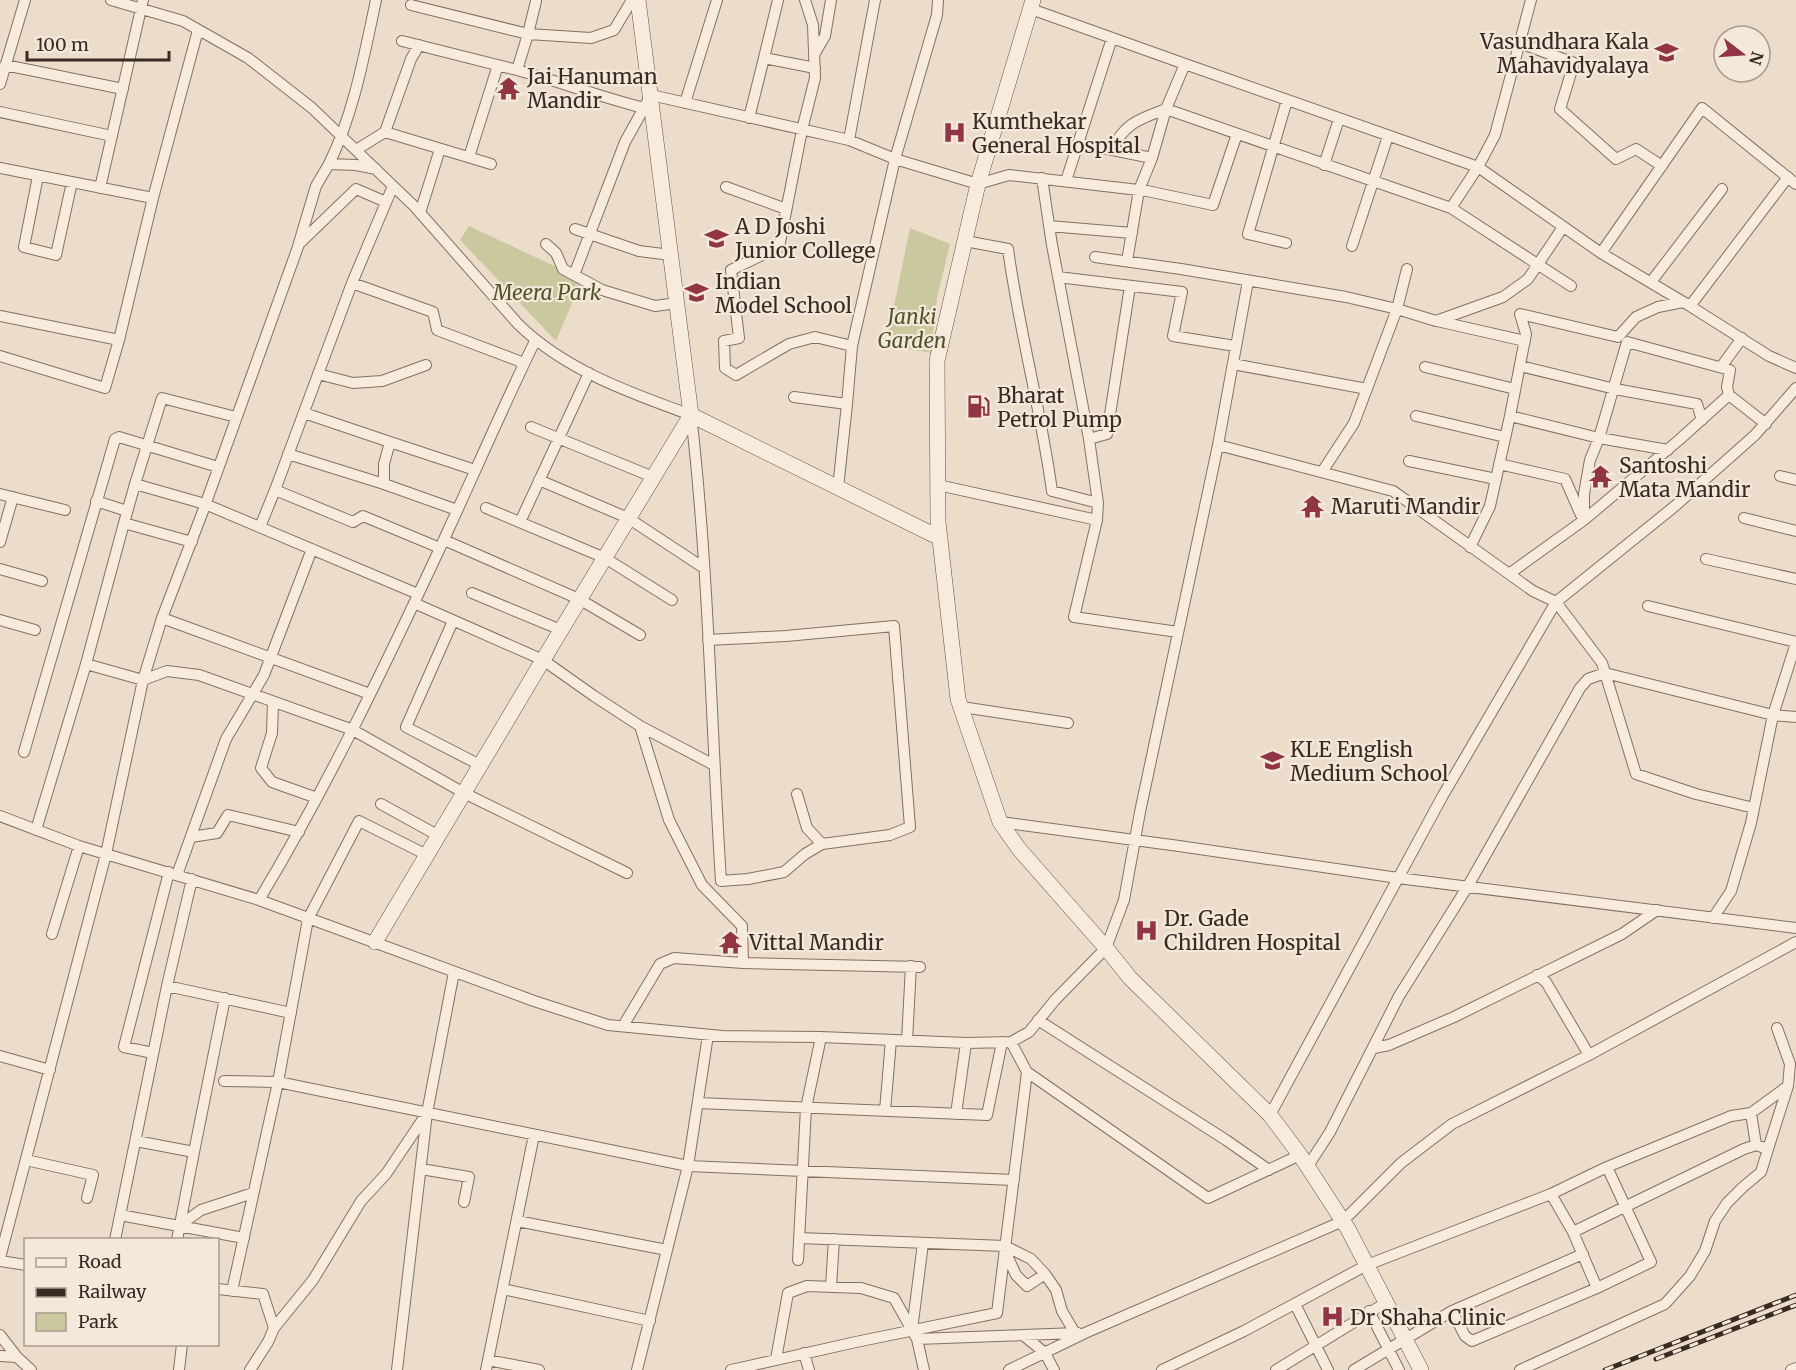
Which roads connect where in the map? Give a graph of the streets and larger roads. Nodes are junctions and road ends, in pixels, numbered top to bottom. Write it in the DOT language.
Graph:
graph roads {
  1 [pos="25,0"];
  2 [pos="111,0"];
  3 [pos="376,0"];
  4 [pos="535,0"];
  5 [pos="632,0"];
  6 [pos="638,0"];
  7 [pos="717,0"];
  8 [pos="778,0"];
  9 [pos="805,0"];
  10 [pos="831,0"];
  11 [pos="875,0"];
  12 [pos="938,0"];
  13 [pos="1531,0"];
  14 [pos="143,4"];
  15 [pos="411,4"];
  16 [pos="1032,4"];
  17 [pos="198,30"];
  18 [pos="528,34"];
  19 [pos="1112,38"];
  20 [pos="402,41"];
  21 [pos="1520,43"];
  22 [pos="419,45"];
  23 [pos="815,52"];
  24 [pos="764,58"];
  25 [pos="1185,64"];
  26 [pos="5,65"];
  27 [pos="498,65"];
  28 [pos="815,68"];
  29 [pos="517,70"];
  30 [pos="0,84"];
  31 [pos="123,89"];
  32 [pos="1287,100"];
  33 [pos="647,102"];
  34 [pos="685,103"];
  35 [pos="1166,109"];
  36 [pos="0,112"];
  37 [pos="749,118"];
  38 [pos="1339,118"];
  39 [pos="802,130"];
  40 [pos="385,132"];
  41 [pos="1237,134"];
  42 [pos="112,136"];
  43 [pos="1388,136"];
  44 [pos="342,137"];
  45 [pos="849,140"];
  46 [pos="1078,143"];
  47 [pos="1273,147"];
  48 [pos="440,149"];
  49 [pos="356,150"];
  50 [pos="1112,150"];
  51 [pos="469,157"];
  52 [pos="1152,158"];
  53 [pos="895,159"];
  54 [pos="329,164"];
  55 [pos="491,164"];
  56 [pos="1324,165"];
  57 [pos="1662,166"];
  58 [pos="1478,167"];
  59 [pos="0,168"];
  60 [pos="376,170"];
  61 [pos="38,176"];
  62 [pos="1042,178"];
  63 [pos="1792,180"];
  64 [pos="1066,181"];
  65 [pos="1373,182"];
  66 [pos="72,183"];
  67 [pos="978,184"];
  68 [pos="393,186"];
  69 [pos="726,187"];
  70 [pos="100,188"];
  71 [pos="1722,189"];
  72 [pos="1139,190"];
  73 [pos="153,198"];
  74 [pos="386,202"];
  75 [pos="1450,208"];
  76 [pos="786,209"];
  77 [pos="420,213"];
  78 [pos="1049,226"];
  79 [pos="1563,227"];
  80 [pos="575,229"];
  81 [pos="1132,233"];
  82 [pos="590,234"];
  83 [pos="965,242"];
  84 [pos="1286,243"];
  85 [pos="299,244"];
  86 [pos="546,244"];
  87 [pos="1352,246"];
  88 [pos="1600,253"];
  89 [pos="671,255"];
  90 [pos="1095,257"];
  91 [pos="1127,261"];
  92 [pos="1538,264"];
  93 [pos="1407,268"];
  94 [pos="574,275"];
  95 [pos="1058,277"];
  96 [pos="1248,281"];
  97 [pos="1651,282"];
  98 [pos="352,283"];
  99 [pos="1131,286"];
  100 [pos="1571,286"];
  101 [pos="677,303"];
  102 [pos="1686,304"];
  103 [pos="1397,309"];
  104 [pos="0,316"];
  105 [pos="1436,321"];
  106 [pos="1742,338"];
  107 [pos="119,340"];
  108 [pos="535,340"];
  109 [pos="1525,341"];
  110 [pos="852,346"];
  111 [pos="1235,346"];
  112 [pos="0,356"];
  113 [pos="524,363"];
  114 [pos="1233,364"];
  115 [pos="426,365"];
  116 [pos="1520,366"];
  117 [pos="1425,367"];
  118 [pos="1721,367"];
  119 [pos="1796,368"];
  120 [pos="589,373"];
  121 [pos="318,374"];
  122 [pos="1796,388"];
  123 [pos="1367,389"];
  124 [pos="1515,389"];
  125 [pos="1615,389"];
  126 [pos="1729,395"];
  127 [pos="794,397"];
  128 [pos="847,404"];
  129 [pos="304,413"];
  130 [pos="691,415"];
  131 [pos="1416,416"];
  132 [pos="1510,416"];
  133 [pos="236,417"];
  134 [pos="1702,420"];
  135 [pos="1766,424"];
  136 [pos="531,427"];
  137 [pos="1505,437"];
  138 [pos="559,438"];
  139 [pos="1599,438"];
  140 [pos="1089,439"];
  141 [pos="390,442"];
  142 [pos="147,445"];
  143 [pos="1218,445"];
  144 [pos="1668,450"];
  145 [pos="288,454"];
  146 [pos="1410,461"];
  147 [pos="1499,464"];
  148 [pos="218,467"];
  149 [pos="475,470"];
  150 [pos="1322,472"];
  151 [pos="1780,476"];
  152 [pos="653,477"];
  153 [pos="1496,479"];
  154 [pos="539,480"];
  155 [pos="1796,480"];
  156 [pos="135,484"];
  157 [pos="384,484"];
  158 [pos="938,485"];
  159 [pos="838,488"];
  160 [pos="275,490"];
  161 [pos="0,494"];
  162 [pos="13,497"];
  163 [pos="96,501"];
  164 [pos="1098,503"];
  165 [pos="205,504"];
  166 [pos="486,508"];
  167 [pos="65,510"];
  168 [pos="457,510"];
  169 [pos="127,511"];
  170 [pos="628,518"];
  171 [pos="1744,518"];
  172 [pos="1096,520"];
  173 [pos="1584,520"];
  174 [pos="520,522"];
  175 [pos="124,523"];
  176 [pos="260,527"];
  177 [pos="1796,531"];
  178 [pos="940,538"];
  179 [pos="0,542"];
  180 [pos="192,542"];
  181 [pos="442,544"];
  182 [pos="1470,547"];
  183 [pos="312,549"];
  184 [pos="605,558"];
  185 [pos="1706,559"];
  186 [pos="704,568"];
  187 [pos="0,569"];
  188 [pos="1509,574"];
  189 [pos="1796,579"];
  190 [pos="42,581"];
  191 [pos="472,594"];
  192 [pos="416,598"];
  193 [pos="579,599"];
  194 [pos="672,600"];
  195 [pos="1556,602"];
  196 [pos="1648,606"];
  197 [pos="162,618"];
  198 [pos="0,620"];
  199 [pos="453,621"];
  200 [pos="35,630"];
  201 [pos="561,630"];
  202 [pos="1178,632"];
  203 [pos="640,635"];
  204 [pos="708,640"];
  205 [pos="1796,643"];
  206 [pos="270,657"];
  207 [pos="543,660"];
  208 [pos="86,664"];
  209 [pos="1605,673"];
  210 [pos="143,680"];
  211 [pos="253,694"];
  212 [pos="370,694"];
  213 [pos="273,702"];
  214 [pos="962,707"];
  215 [pos="1773,716"];
  216 [pos="1796,717"];
  217 [pos="1068,723"];
  218 [pos="640,726"];
  219 [pos="353,730"];
  220 [pos="24,753"];
  221 [pos="480,765"];
  222 [pos="714,765"];
  223 [pos="464,793"];
  224 [pos="797,794"];
  225 [pos="317,798"];
  226 [pos="381,804"];
  227 [pos="1754,808"];
  228 [pos="0,816"];
  229 [pos="1000,822"];
  230 [pos="36,830"];
  231 [pos="299,832"];
  232 [pos="438,836"];
  233 [pos="191,837"];
  234 [pos="1135,840"];
  235 [pos="822,844"];
  236 [pos="79,846"];
  237 [pos="106,854"];
  238 [pos="427,855"];
  239 [pos="173,873"];
  240 [pos="627,873"];
  241 [pos="1398,878"];
  242 [pos="192,879"];
  243 [pos="1468,886"];
  244 [pos="259,900"];
  245 [pos="1657,910"];
  246 [pos="1713,918"];
  247 [pos="308,919"];
  248 [pos="1796,928"];
  249 [pos="52,934"];
  250 [pos="375,942"];
  251 [pos="1796,942"];
  252 [pos="1106,948"];
  253 [pos="743,963"];
  254 [pos="454,972"];
  255 [pos="1537,975"];
  256 [pos="167,986"];
  257 [pos="225,999"];
  258 [pos="291,1013"];
  259 [pos="1038,1020"];
  260 [pos="622,1026"];
  261 [pos="1778,1028"];
  262 [pos="708,1035"];
  263 [pos="821,1037"];
  264 [pos="891,1040"];
  265 [pos="908,1041"];
  266 [pos="1007,1042"];
  267 [pos="966,1043"];
  268 [pos="1374,1048"];
  269 [pos="153,1053"];
  270 [pos="1589,1055"];
  271 [pos="0,1056"];
  272 [pos="50,1070"];
  273 [pos="1027,1072"];
  274 [pos="224,1081"];
  275 [pos="278,1082"];
  276 [pos="1788,1086"];
  277 [pos="698,1103"];
  278 [pos="806,1108"];
  279 [pos="885,1111"];
  280 [pos="427,1113"];
  281 [pos="1751,1113"];
  282 [pos="956,1114"];
  283 [pos="1270,1115"];
  284 [pos="534,1135"];
  285 [pos="136,1141"];
  286 [pos="1756,1145"];
  287 [pos="1768,1149"];
  288 [pos="194,1152"];
  289 [pos="26,1160"];
  290 [pos="1304,1160"];
  291 [pos="688,1166"];
  292 [pos="1607,1167"];
  293 [pos="421,1169"];
  294 [pos="802,1170"];
  295 [pos="1269,1170"];
  296 [pos="1014,1180"];
  297 [pos="253,1193"];
  298 [pos="1551,1194"];
  299 [pos="87,1198"];
  300 [pos="464,1202"];
  301 [pos="1625,1208"];
  302 [pos="120,1215"];
  303 [pos="517,1221"];
  304 [pos="1343,1221"];
  305 [pos="179,1226"];
  306 [pos="1574,1232"];
  307 [pos="115,1238"];
  308 [pos="177,1238"];
  309 [pos="244,1238"];
  310 [pos="799,1238"];
  311 [pos="834,1239"];
  312 [pos="923,1243"];
  313 [pos="1005,1248"];
  314 [pos="667,1250"];
  315 [pos="1583,1254"];
  316 [pos="0,1260"];
  317 [pos="798,1260"];
  318 [pos="24,1265"];
  319 [pos="1367,1265"];
  320 [pos="1045,1274"];
  321 [pos="831,1287"];
  322 [pos="1597,1288"];
  323 [pos="219,1289"];
  324 [pos="502,1289"];
  325 [pos="232,1291"];
  326 [pos="1387,1302"];
  327 [pos="1295,1304"];
  328 [pos="1369,1311"];
  329 [pos="1452,1311"];
  330 [pos="650,1321"];
  331 [pos="274,1328"];
  332 [pos="1080,1333"];
  333 [pos="915,1334"];
  334 [pos="0,1335"];
  335 [pos="1023,1335"];
  336 [pos="1405,1340"];
  337 [pos="1317,1345"];
  338 [pos="182,1346"];
  339 [pos="1389,1350"];
  340 [pos="804,1353"];
  341 [pos="1045,1353"];
  342 [pos="0,1356"];
  343 [pos="17,1357"];
  344 [pos="776,1359"];
  345 [pos="487,1365"];
  346 [pos="1176,1367"];
  347 [pos="31,1370"];
  348 [pos="179,1370"];
  349 [pos="250,1370"];
  350 [pos="397,1370"];
  351 [pos="539,1370"];
  352 [pos="637,1370"];
  353 [pos="731,1370"];
  354 [pos="809,1370"];
  355 [pos="924,1370"];
  356 [pos="1009,1370"];
  357 [pos="1054,1370"];
  358 [pos="1162,1370"];
  359 [pos="1276,1370"];
  360 [pos="1328,1370"];
  361 [pos="1354,1370"];
  362 [pos="1399,1370"];
  363 [pos="1421,1370"];
  364 [pos="1520,1370"];
  1 -- 26 [label="street"];
  2 -- 14 [label="street"];
  3 -- 44 [label="street"];
  4 -- 18 [label="street"];
  5 -- 18 [label="street"];
  6 -- 33 [label="street"];
  7 -- 34 [label="street"];
  8 -- 24 [label="street"];
  9 -- 23 [label="street"];
  10 -- 23 [label="street"];
  11 -- 45 [label="street"];
  12 -- 53 [label="street"];
  13 -- 21 [label="street"];
  14 -- 17 [label="street"];
  14 -- 31 [label="street"];
  15 -- 18 [label="street"];
  16 -- 19 [label="street"];
  16 -- 67 [label="street"];
  17 -- 44 [label="street"];
  17 -- 73 [label="street"];
  18 -- 29 [label="street"];
  19 -- 25 [label="street"];
  19 -- 46 [label="street"];
  20 -- 22 [label="street"];
  21 -- 57 [label="street"];
  21 -- 58 [label="street"];
  22 -- 27 [label="street"];
  22 -- 40 [label="street"];
  23 -- 28 [label="street"];
  24 -- 28 [label="street"];
  24 -- 37 [label="street"];
  25 -- 32 [label="street"];
  25 -- 35 [label="street"];
  26 -- 30 [label="street"];
  26 -- 31 [label="street"];
  27 -- 29 [label="street"];
  27 -- 51 [label="street"];
  28 -- 39 [label="street"];
  29 -- 33 [label="street"];
  31 -- 42 [label="street"];
  32 -- 38 [label="street"];
  32 -- 47 [label="street"];
  33 -- 34 [label="street"];
  33 -- 82 [label="street"];
  33 -- 89 [label="street"];
  34 -- 37 [label="street"];
  35 -- 41 [label="street"];
  35 -- 50 [label="street"];
  35 -- 52 [label="street"];
  36 -- 42 [label="street"];
  37 -- 39 [label="street"];
  38 -- 43 [label="street"];
  38 -- 56 [label="street"];
  39 -- 45 [label="street"];
  39 -- 76 [label="street"];
  40 -- 48 [label="street"];
  40 -- 49 [label="street"];
  41 -- 47 [label="street"];
  41 -- 72 [label="street"];
  42 -- 70 [label="street"];
  43 -- 58 [label="street"];
  43 -- 65 [label="street"];
  44 -- 49 [label="street"];
  44 -- 54 [label="street"];
  45 -- 53 [label="street"];
  46 -- 50 [label="street"];
  46 -- 64 [label="street"];
  47 -- 56 [label="street"];
  47 -- 84 [label="street"];
  48 -- 51 [label="street"];
  48 -- 77 [label="street"];
  49 -- 60 [label="street"];
  50 -- 52 [label="street"];
  51 -- 55 [label="street"];
  52 -- 72 [label="street"];
  53 -- 67 [label="street"];
  53 -- 110 [label="street"];
  54 -- 60 [label="street"];
  54 -- 85 [label="street"];
  56 -- 65 [label="street"];
  57 -- 63 [label="street"];
  57 -- 88 [label="street"];
  58 -- 75 [label="street"];
  58 -- 79 [label="street"];
  59 -- 61 [label="street"];
  60 -- 68 [label="street"];
  61 -- 66 [label="street"];
  61 -- 66 [label="street"];
  62 -- 64 [label="street"];
  62 -- 67 [label="street"];
  62 -- 78 [label="street"];
  63 -- 102 [label="street"];
  64 -- 72 [label="street"];
  65 -- 75 [label="street"];
  65 -- 87 [label="street"];
  66 -- 70 [label="street"];
  67 -- 83 [label="street"];
  68 -- 74 [label="street"];
  68 -- 77 [label="street"];
  69 -- 76 [label="street"];
  70 -- 73 [label="street"];
  71 -- 97 [label="street"];
  72 -- 81 [label="street"];
  73 -- 107 [label="street"];
  74 -- 85 [label="street"];
  74 -- 98 [label="street"];
  75 -- 92 [label="street"];
  76 -- 110 [label="street"];
  77 -- 108 [label="street"];
  78 -- 81 [label="street"];
  78 -- 95 [label="street"];
  79 -- 88 [label="street"];
  79 -- 92 [label="street"];
  80 -- 82 [label="street"];
  81 -- 91 [label="street"];
  82 -- 89 [label="street"];
  82 -- 94 [label="street"];
  83 -- 158 [label="street"];
  83 -- 164 [label="street"];
  85 -- 133 [label="street"];
  86 -- 94 [label="street"];
  88 -- 97 [label="street"];
  89 -- 101 [label="street"];
  90 -- 91 [label="street"];
  91 -- 96 [label="street"];
  92 -- 100 [label="street"];
  92 -- 105 [label="street"];
  93 -- 103 [label="street"];
  94 -- 101 [label="street"];
  95 -- 99 [label="street"];
  95 -- 140 [label="street"];
  96 -- 103 [label="street"];
  96 -- 111 [label="street"];
  97 -- 102 [label="street"];
  98 -- 113 [label="street"];
  98 -- 121 [label="street"];
  99 -- 111 [label="street"];
  99 -- 140 [label="street"];
  101 -- 130 [label="street"];
  102 -- 106 [label="street"];
  102 -- 109 [label="street"];
  103 -- 105 [label="street"];
  103 -- 123 [label="street"];
  104 -- 107 [label="street"];
  105 -- 109 [label="street"];
  106 -- 118 [label="street"];
  106 -- 119 [label="street"];
  107 -- 112 [label="street"];
  108 -- 113 [label="street"];
  108 -- 120 [label="street"];
  109 -- 116 [label="street"];
  110 -- 128 [label="street"];
  111 -- 114 [label="street"];
  113 -- 149 [label="street"];
  114 -- 123 [label="street"];
  114 -- 143 [label="street"];
  115 -- 121 [label="street"];
  116 -- 124 [label="street"];
  116 -- 125 [label="street"];
  117 -- 124 [label="street"];
  118 -- 125 [label="street"];
  118 -- 126 [label="street"];
  120 -- 130 [label="street"];
  120 -- 138 [label="street"];
  121 -- 129 [label="street"];
  122 -- 135 [label="street"];
  123 -- 150 [label="street"];
  124 -- 132 [label="street"];
  125 -- 134 [label="street"];
  125 -- 139 [label="street"];
  126 -- 134 [label="street"];
  126 -- 135 [label="street"];
  127 -- 128 [label="street"];
  128 -- 159 [label="street"];
  129 -- 141 [label="street"];
  129 -- 145 [label="street"];
  130 -- 152 [label="street"];
  130 -- 159 [label="street"];
  130 -- 186 [label="street"];
  131 -- 137 [label="street"];
  132 -- 137 [label="street"];
  132 -- 139 [label="street"];
  133 -- 142 [label="street"];
  133 -- 148 [label="street"];
  134 -- 144 [label="street"];
  135 -- 195 [label="street"];
  136 -- 138 [label="street"];
  137 -- 147 [label="street"];
  138 -- 152 [label="street"];
  138 -- 154 [label="street"];
  139 -- 144 [label="street"];
  139 -- 173 [label="street"];
  140 -- 164 [label="street"];
  141 -- 149 [label="street"];
  141 -- 157 [label="street"];
  142 -- 148 [label="street"];
  142 -- 156 [label="street"];
  142 -- 163 [label="street"];
  143 -- 150 [label="street"];
  143 -- 202 [label="street"];
  144 -- 173 [label="street"];
  145 -- 157 [label="street"];
  145 -- 160 [label="street"];
  146 -- 153 [label="street"];
  147 -- 153 [label="street"];
  147 -- 173 [label="street"];
  148 -- 165 [label="street"];
  149 -- 168 [label="street"];
  150 -- 182 [label="street"];
  151 -- 155 [label="street"];
  152 -- 170 [label="street"];
  153 -- 182 [label="street"];
  154 -- 170 [label="street"];
  154 -- 174 [label="street"];
  156 -- 165 [label="street"];
  156 -- 169 [label="street"];
  157 -- 168 [label="street"];
  158 -- 172 [label="street"];
  158 -- 178 [label="street"];
  159 -- 178 [label="street"];
  160 -- 176 [label="street"];
  160 -- 181 [label="street"];
  161 -- 162 [label="street"];
  162 -- 167 [label="street"];
  162 -- 179 [label="street"];
  163 -- 169 [label="street"];
  163 -- 220 [label="street"];
  164 -- 172 [label="street"];
  165 -- 176 [label="street"];
  165 -- 180 [label="street"];
  166 -- 174 [label="street"];
  168 -- 181 [label="street"];
  169 -- 175 [label="street"];
  170 -- 184 [label="street"];
  170 -- 186 [label="street"];
  171 -- 177 [label="street"];
  172 -- 202 [label="street"];
  173 -- 188 [label="street"];
  174 -- 184 [label="street"];
  175 -- 180 [label="street"];
  175 -- 208 [label="street"];
  176 -- 183 [label="street"];
  178 -- 214 [label="street"];
  180 -- 197 [label="street"];
  181 -- 192 [label="street"];
  181 -- 193 [label="street"];
  182 -- 188 [label="street"];
  183 -- 192 [label="street"];
  183 -- 206 [label="street"];
  184 -- 193 [label="street"];
  184 -- 194 [label="street"];
  185 -- 189 [label="street"];
  186 -- 204 [label="street"];
  187 -- 190 [label="street"];
  188 -- 195 [label="street"];
  191 -- 201 [label="street"];
  192 -- 199 [label="street"];
  192 -- 212 [label="street"];
  193 -- 201 [label="street"];
  193 -- 203 [label="street"];
  195 -- 209 [label="street"];
  195 -- 241 [label="street"];
  196 -- 205 [label="street"];
  197 -- 206 [label="street"];
  197 -- 210 [label="street"];
  198 -- 200 [label="street"];
  199 -- 207 [label="street"];
  199 -- 221 [label="street"];
  201 -- 207 [label="street"];
  202 -- 234 [label="street"];
  204 -- 222 [label="street"];
  204 -- 235 [label="street"];
  205 -- 215 [label="street"];
  206 -- 211 [label="street"];
  206 -- 212 [label="street"];
  207 -- 218 [label="street"];
  207 -- 221 [label="street"];
  208 -- 210 [label="street"];
  208 -- 230 [label="street"];
  209 -- 215 [label="street"];
  209 -- 227 [label="street"];
  209 -- 243 [label="street"];
  210 -- 211 [label="street"];
  210 -- 237 [label="street"];
  211 -- 213 [label="street"];
  211 -- 233 [label="street"];
  212 -- 219 [label="street"];
  213 -- 219 [label="street"];
  213 -- 225 [label="street"];
  214 -- 217 [label="street"];
  214 -- 229 [label="street"];
  215 -- 216 [label="street"];
  215 -- 227 [label="street"];
  218 -- 222 [label="street"];
  218 -- 253 [label="street"];
  219 -- 223 [label="street"];
  219 -- 225 [label="street"];
  221 -- 223 [label="street"];
  222 -- 235 [label="street"];
  223 -- 232 [label="street"];
  223 -- 240 [label="street"];
  224 -- 235 [label="street"];
  225 -- 231 [label="street"];
  226 -- 232 [label="street"];
  227 -- 246 [label="street"];
  228 -- 230 [label="street"];
  229 -- 234 [label="street"];
  229 -- 252 [label="street"];
  230 -- 236 [label="street"];
  231 -- 233 [label="street"];
  231 -- 244 [label="street"];
  232 -- 238 [label="street"];
  233 -- 239 [label="street"];
  234 -- 241 [label="street"];
  234 -- 252 [label="street"];
  236 -- 237 [label="street"];
  236 -- 249 [label="street"];
  237 -- 239 [label="street"];
  237 -- 272 [label="street"];
  238 -- 247 [label="street"];
  238 -- 250 [label="street"];
  239 -- 242 [label="street"];
  239 -- 269 [label="street"];
  241 -- 243 [label="street"];
  241 -- 283 [label="street"];
  242 -- 244 [label="street"];
  242 -- 256 [label="street"];
  243 -- 245 [label="street"];
  243 -- 268 [label="street"];
  244 -- 247 [label="street"];
  245 -- 246 [label="street"];
  245 -- 255 [label="street"];
  246 -- 248 [label="street"];
  247 -- 250 [label="street"];
  247 -- 258 [label="street"];
  250 -- 254 [label="street"];
  251 -- 270 [label="street"];
  252 -- 259 [label="street"];
  252 -- 283 [label="street"];
  253 -- 260 [label="street"];
  253 -- 265 [label="street"];
  254 -- 260 [label="street"];
  254 -- 280 [label="street"];
  255 -- 268 [label="street"];
  255 -- 270 [label="street"];
  256 -- 257 [label="street"];
  256 -- 269 [label="street"];
  257 -- 258 [label="street"];
  257 -- 288 [label="street"];
  258 -- 275 [label="street"];
  259 -- 266 [label="street"];
  259 -- 295 [label="street"];
  260 -- 262 [label="street"];
  261 -- 276 [label="street"];
  262 -- 263 [label="street"];
  262 -- 277 [label="street"];
  263 -- 264 [label="street"];
  263 -- 278 [label="street"];
  264 -- 265 [label="street"];
  264 -- 279 [label="street"];
  265 -- 267 [label="street"];
  266 -- 267 [label="street"];
  266 -- 273 [label="street"];
  266 -- 282 [label="street"];
  267 -- 282 [label="street"];
  268 -- 290 [label="street"];
  269 -- 285 [label="street"];
  270 -- 304 [label="street"];
  271 -- 272 [label="street"];
  272 -- 289 [label="street"];
  273 -- 295 [label="street"];
  273 -- 296 [label="street"];
  274 -- 275 [label="street"];
  275 -- 280 [label="street"];
  275 -- 297 [label="street"];
  276 -- 281 [label="street"];
  276 -- 287 [label="street"];
  277 -- 278 [label="street"];
  277 -- 291 [label="street"];
  278 -- 279 [label="street"];
  278 -- 294 [label="street"];
  279 -- 282 [label="street"];
  280 -- 284 [label="street"];
  280 -- 293 [label="street"];
  280 -- 331 [label="street"];
  281 -- 286 [label="street"];
  281 -- 292 [label="street"];
  283 -- 290 [label="street"];
  284 -- 291 [label="street"];
  284 -- 303 [label="street"];
  285 -- 288 [label="street"];
  285 -- 302 [label="street"];
  286 -- 287 [label="street"];
  286 -- 301 [label="street"];
  287 -- 364 [label="street"];
  288 -- 305 [label="street"];
  289 -- 299 [label="street"];
  289 -- 316 [label="street"];
  290 -- 295 [label="street"];
  290 -- 304 [label="street"];
  291 -- 294 [label="street"];
  291 -- 314 [label="street"];
  292 -- 298 [label="street"];
  292 -- 301 [label="street"];
  293 -- 300 [label="street"];
  293 -- 350 [label="street"];
  294 -- 296 [label="street"];
  294 -- 310 [label="street"];
  296 -- 313 [label="street"];
  297 -- 305 [label="street"];
  297 -- 309 [label="street"];
  298 -- 306 [label="street"];
  298 -- 319 [label="street"];
  301 -- 306 [label="street"];
  301 -- 322 [label="street"];
  302 -- 305 [label="street"];
  302 -- 307 [label="street"];
  303 -- 314 [label="street"];
  303 -- 324 [label="street"];
  304 -- 319 [label="street"];
  304 -- 332 [label="street"];
  305 -- 308 [label="street"];
  305 -- 309 [label="street"];
  306 -- 315 [label="street"];
  309 -- 325 [label="street"];
  310 -- 311 [label="street"];
  310 -- 317 [label="street"];
  311 -- 312 [label="street"];
  311 -- 321 [label="street"];
  312 -- 313 [label="street"];
  312 -- 333 [label="street"];
  313 -- 320 [label="street"];
  313 -- 320 [label="street"];
  313 -- 333 [label="street"];
  314 -- 330 [label="street"];
  315 -- 322 [label="street"];
  315 -- 329 [label="street"];
  316 -- 318 [label="street"];
  319 -- 326 [label="street"];
  319 -- 327 [label="street"];
  320 -- 332 [label="street"];
  321 -- 333 [label="street"];
  321 -- 344 [label="street"];
  322 -- 329 [label="street"];
  323 -- 325 [label="street"];
  324 -- 330 [label="street"];
  324 -- 345 [label="street"];
  325 -- 331 [label="street"];
  326 -- 328 [label="street"];
  326 -- 336 [label="street"];
  327 -- 337 [label="street"];
  327 -- 346 [label="street"];
  328 -- 337 [label="street"];
  328 -- 339 [label="street"];
  329 -- 336 [label="street"];
  330 -- 352 [label="street"];
  331 -- 349 [label="street"];
  332 -- 335 [label="street"];
  332 -- 341 [label="street"];
  333 -- 335 [label="street"];
  333 -- 340 [label="street"];
  333 -- 355 [label="street"];
  334 -- 343 [label="street"];
  335 -- 341 [label="street"];
  336 -- 339 [label="street"];
  336 -- 363 [label="street"];
  337 -- 359 [label="street"];
  337 -- 360 [label="street"];
  338 -- 348 [label="street"];
  339 -- 361 [label="street"];
  339 -- 362 [label="street"];
  340 -- 344 [label="street"];
  340 -- 354 [label="street"];
  341 -- 356 [label="street"];
  341 -- 357 [label="street"];
  342 -- 343 [label="street"];
  343 -- 347 [label="street"];
  344 -- 353 [label="street"];
  345 -- 351 [label="street"];
  346 -- 358 [label="street"];
}
